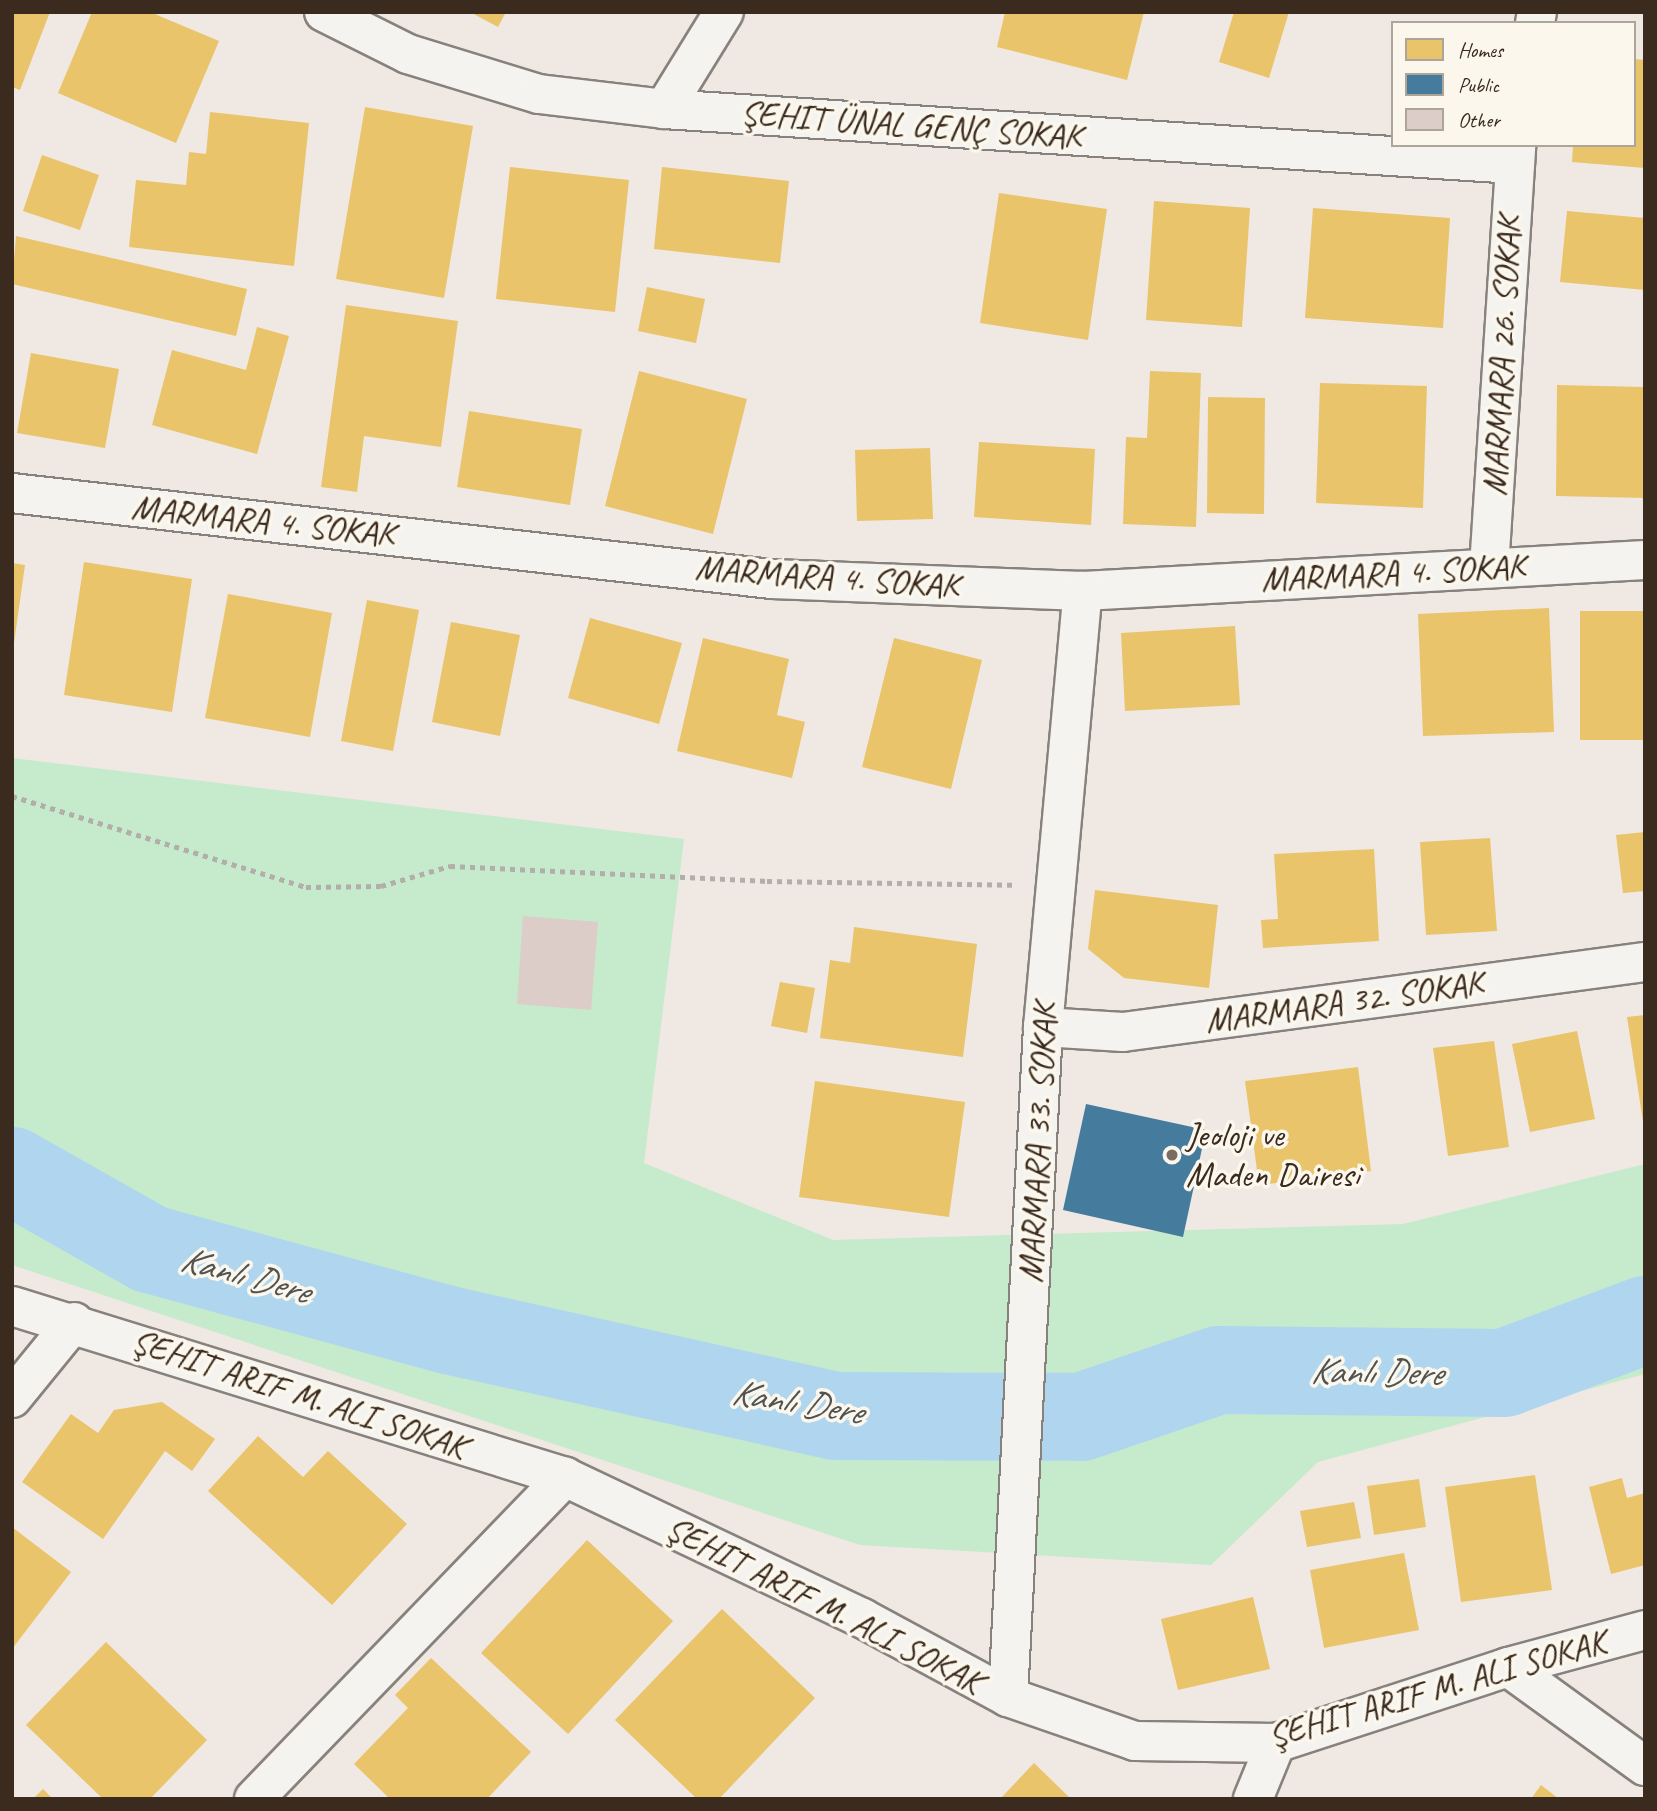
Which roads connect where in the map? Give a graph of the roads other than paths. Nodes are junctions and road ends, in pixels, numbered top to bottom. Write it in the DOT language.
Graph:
graph roads {
  1 [pos="324,12"];
  2 [pos="724,12"];
  3 [pos="664,108"];
  4 [pos="1515,155"];
  5 [pos="12,493"];
  6 [pos="1645,560"];
  7 [pos="1489,568"];
  8 [pos="1083,591"];
  9 [pos="1645,962"];
  10 [pos="1043,1027"];
  11 [pos="12,1306"];
  12 [pos="74,1322"];
  13 [pos="12,1398"];
  14 [pos="565,1478"];
  15 [pos="1645,1630"];
  16 [pos="1508,1667"];
  17 [pos="1008,1697"];
  18 [pos="1276,1743"];
  19 [pos="1645,1766"];
  20 [pos="254,1799"];
  21 [pos="1253,1799"];
  1 -- 3 [label="street, ŞEHIT ÜNAL GENÇ SOKAK"];
  2 -- 3 [label="street"];
  3 -- 4 [label="street, ŞEHIT ÜNAL GENÇ SOKAK"];
  4 -- 7 [label="street, MARMARA 26. SOKAK"];
  5 -- 8 [label="street, MARMARA 4. SOKAK"];
  6 -- 7 [label="street, MARMARA 4. SOKAK"];
  7 -- 8 [label="street, MARMARA 4. SOKAK"];
  8 -- 10 [label="street, MARMARA 33. SOKAK"];
  9 -- 10 [label="street, MARMARA 32. SOKAK"];
  10 -- 17 [label="street, MARMARA 33. SOKAK"];
  11 -- 12 [label="street, ŞEHIT ARIF M. ALI SOKAK"];
  12 -- 13 [label="street"];
  12 -- 14 [label="street, ŞEHIT ARIF M. ALI SOKAK"];
  14 -- 17 [label="street, ŞEHIT ARIF M. ALI SOKAK"];
  14 -- 20 [label="street"];
  15 -- 16 [label="street, ŞEHIT ARIF M. ALI SOKAK"];
  16 -- 18 [label="street, ŞEHIT ARIF M. ALI SOKAK"];
  16 -- 19 [label="street"];
  17 -- 18 [label="street, ŞEHIT ARIF M. ALI SOKAK"];
  18 -- 21 [label="street"];
}
